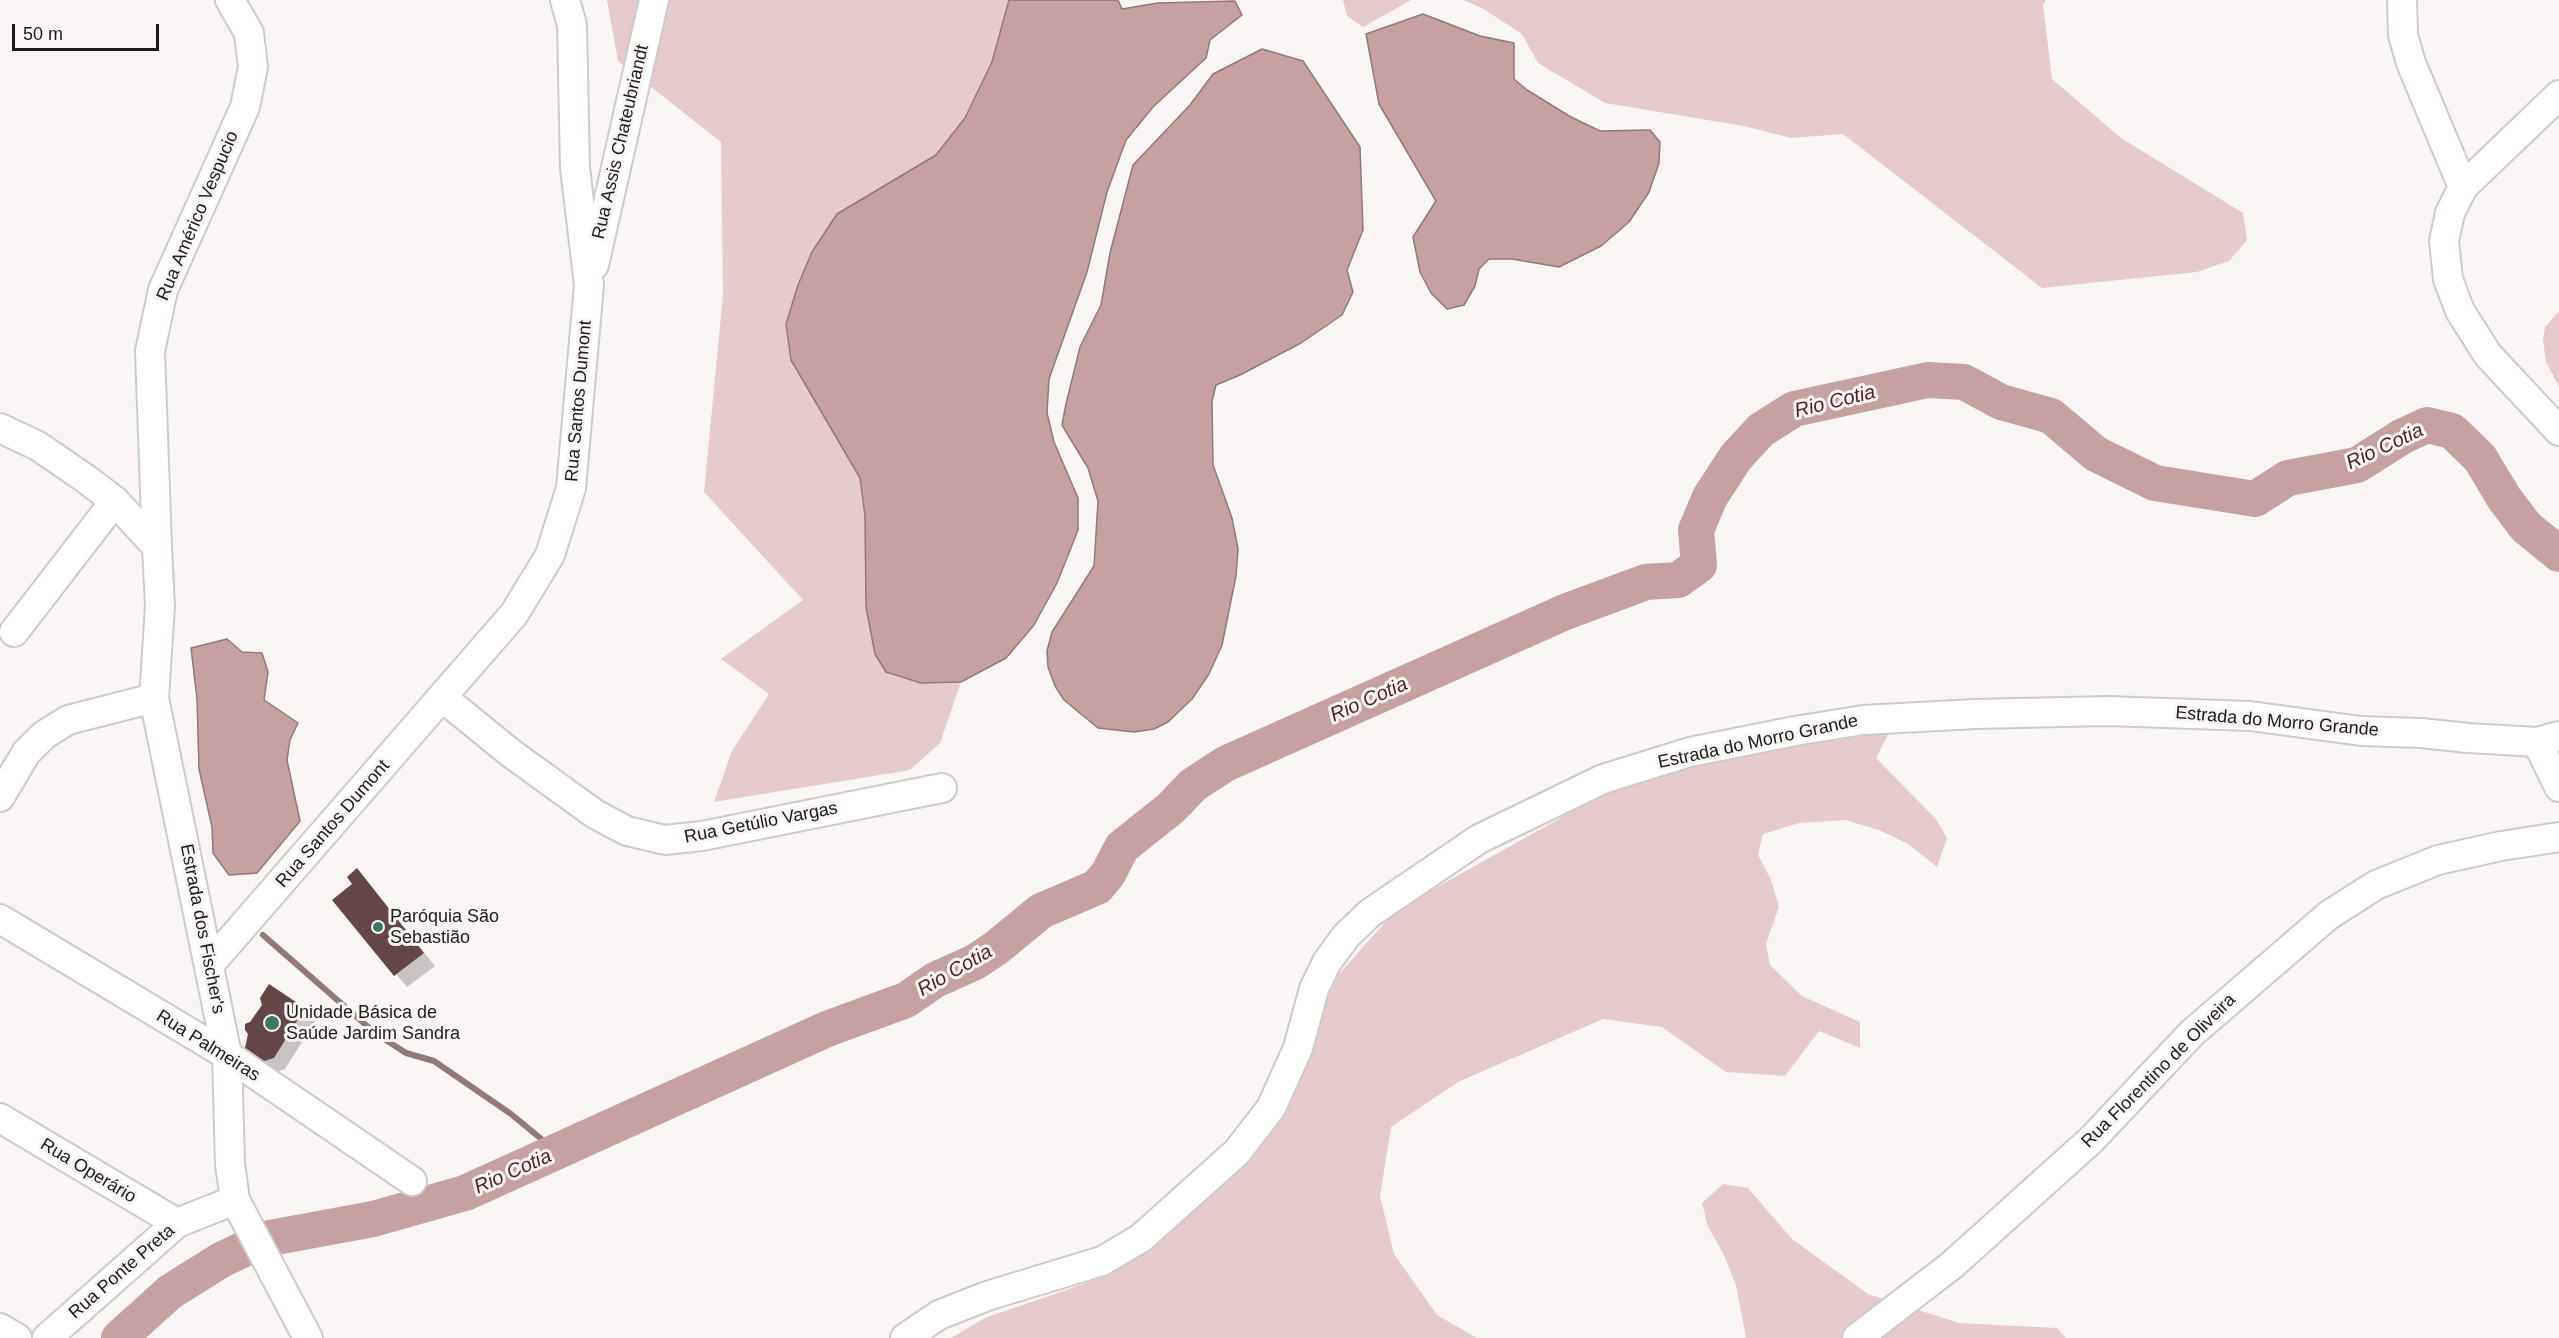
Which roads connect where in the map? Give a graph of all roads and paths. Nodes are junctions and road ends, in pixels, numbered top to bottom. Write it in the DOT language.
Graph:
graph roads {
  1 [pos="230,0"];
  2 [pos="565,0"];
  3 [pos="654,0"];
  4 [pos="2402,0"];
  5 [pos="2559,95"];
  6 [pos="2463,187"];
  7 [pos="589,285"];
  8 [pos="0,428"];
  9 [pos="2559,430"];
  10 [pos="115,501"];
  11 [pos="157,547"];
  12 [pos="14,632"];
  13 [pos="154,698"];
  14 [pos="443,698"];
  15 [pos="2548,739"];
  16 [pos="2559,787"];
  17 [pos="942,788"];
  18 [pos="0,797"];
  19 [pos="2559,837"];
  20 [pos="0,918"];
  21 [pos="209,965"];
  22 [pos="227,1055"];
  23 [pos="0,1118"];
  24 [pos="412,1181"];
  25 [pos="235,1200"];
  26 [pos="177,1223"];
  27 [pos="0,1328"];
  28 [pos="17,1338"];
  29 [pos="47,1338"];
  30 [pos="308,1338"];
  31 [pos="905,1338"];
  32 [pos="1857,1338"];
  1 -- 11 [label="street, Rua Américo Vespucio"];
  2 -- 7 [label="street, Rua Santos Dumont"];
  3 -- 7 [label="street, Rua Assis Chateubriandt"];
  4 -- 6 [label="street"];
  5 -- 6 [label="street"];
  6 -- 9 [label="street"];
  7 -- 14 [label="street, Rua Santos Dumont"];
  8 -- 10 [label="street"];
  10 -- 11 [label="street"];
  10 -- 12 [label="street"];
  11 -- 13 [label="street, Rua Américo Vespucio"];
  13 -- 18 [label="street"];
  13 -- 21 [label="street, Estrada dos Fischer's"];
  14 -- 17 [label="street, Rua Getúlio Vargas"];
  14 -- 21 [label="street, Rua Santos Dumont"];
  15 -- 16 [label="street"];
  15 -- 31 [label="street, Estrada do Morro Grande"];
  19 -- 32 [label="street, Rua Florentino de Oliveira"];
  20 -- 22 [label="street, Rua Palmeiras"];
  21 -- 22 [label="street, Estrada dos Fischer's"];
  22 -- 24 [label="street, Rua Palmeiras"];
  22 -- 25 [label="street, Estrada dos Fischer's"];
  23 -- 26 [label="street, Rua Operário"];
  25 -- 26 [label="street, Rua Ponte Preta"];
  25 -- 30 [label="street, Estrada dos Fischer's"];
  26 -- 29 [label="street, Rua Ponte Preta"];
  27 -- 28 [label="street"];
}
